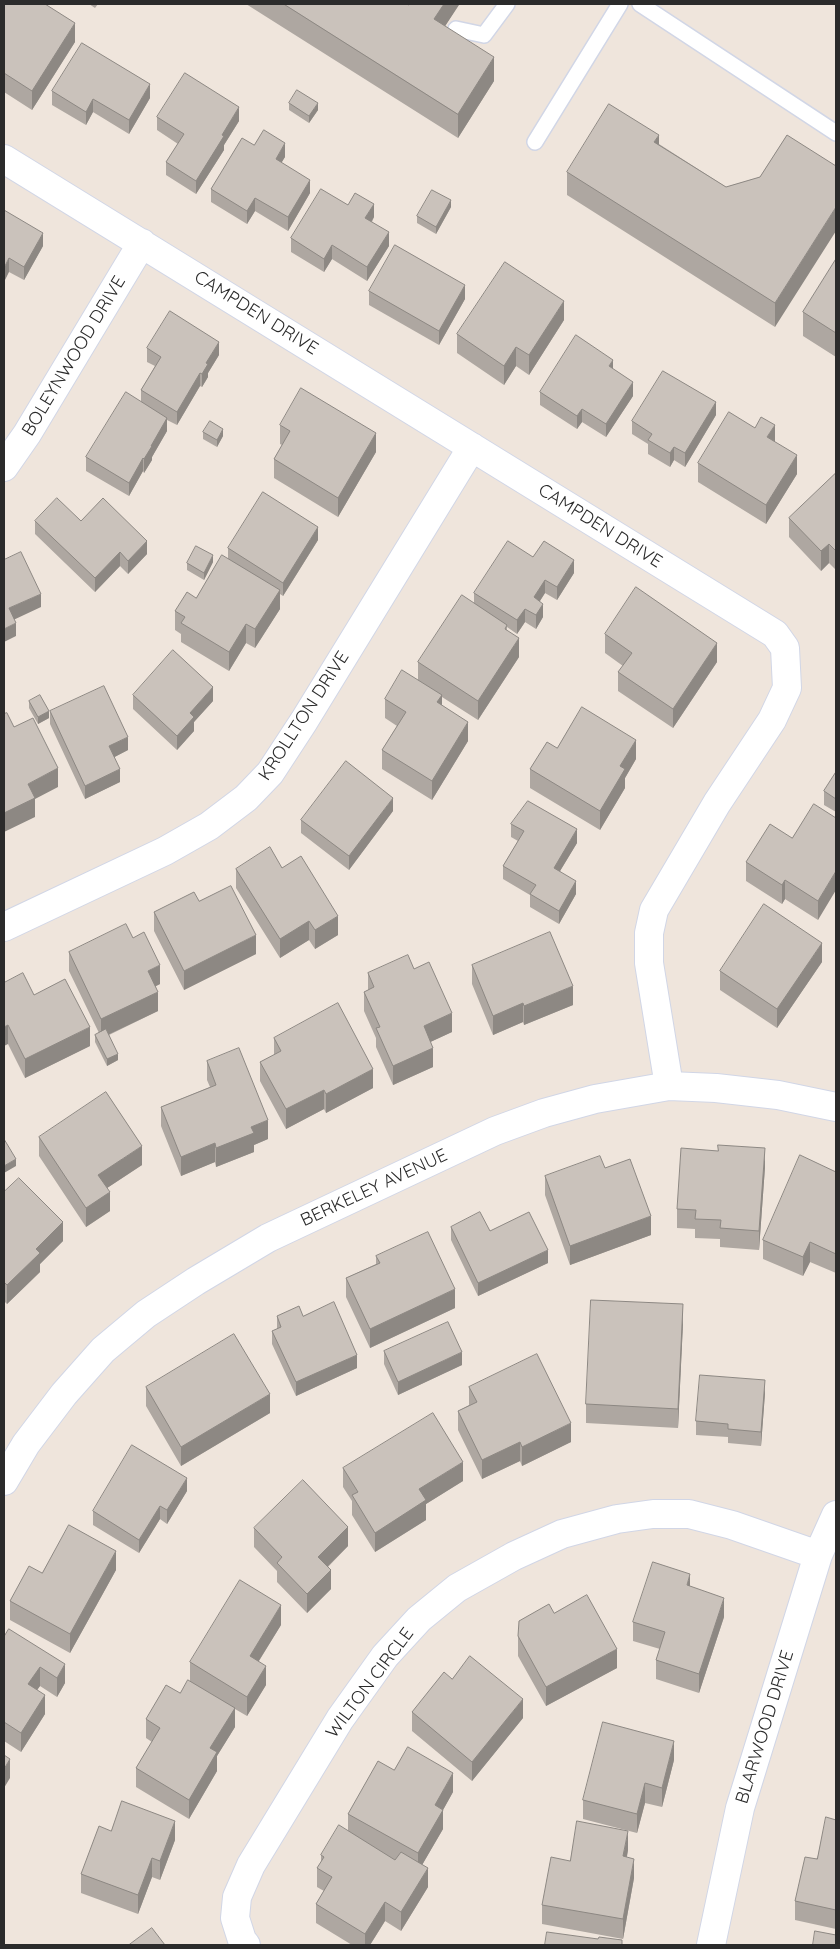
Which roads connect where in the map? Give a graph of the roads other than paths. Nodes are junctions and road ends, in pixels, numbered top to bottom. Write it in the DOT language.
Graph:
graph roads {
  1 [pos="506,4"];
  2 [pos="620,4"];
  3 [pos="640,4"];
  4 [pos="456,29"];
  5 [pos="836,133"];
  6 [pos="535,142"];
  7 [pos="4,159"];
  8 [pos="142,243"];
  9 [pos="472,447"];
  10 [pos="4,467"];
  11 [pos="4,927"];
  12 [pos="668,1086"];
  13 [pos="836,1108"];
  14 [pos="4,1481"];
  15 [pos="836,1515"];
  16 [pos="818,1555"];
  17 [pos="246,1945"];
  18 [pos="712,1945"];
  1 -- 4 [label="lane"];
  2 -- 6 [label="lane"];
  3 -- 5 [label="lane"];
  7 -- 8 [label="street, CAMPDEN DRIVE"];
  8 -- 9 [label="street, CAMPDEN DRIVE"];
  8 -- 10 [label="street, BOLEYNWOOD DRIVE"];
  9 -- 11 [label="street, KROLLTON DRIVE"];
  9 -- 12 [label="street, CAMPDEN DRIVE"];
  12 -- 13 [label="street, BERKELEY AVENUE"];
  12 -- 14 [label="street, BERKELEY AVENUE"];
  15 -- 16 [label="street, BLARWOOD DRIVE"];
  16 -- 17 [label="street, WILTON CIRCLE"];
  16 -- 18 [label="street, BLARWOOD DRIVE"];
}
